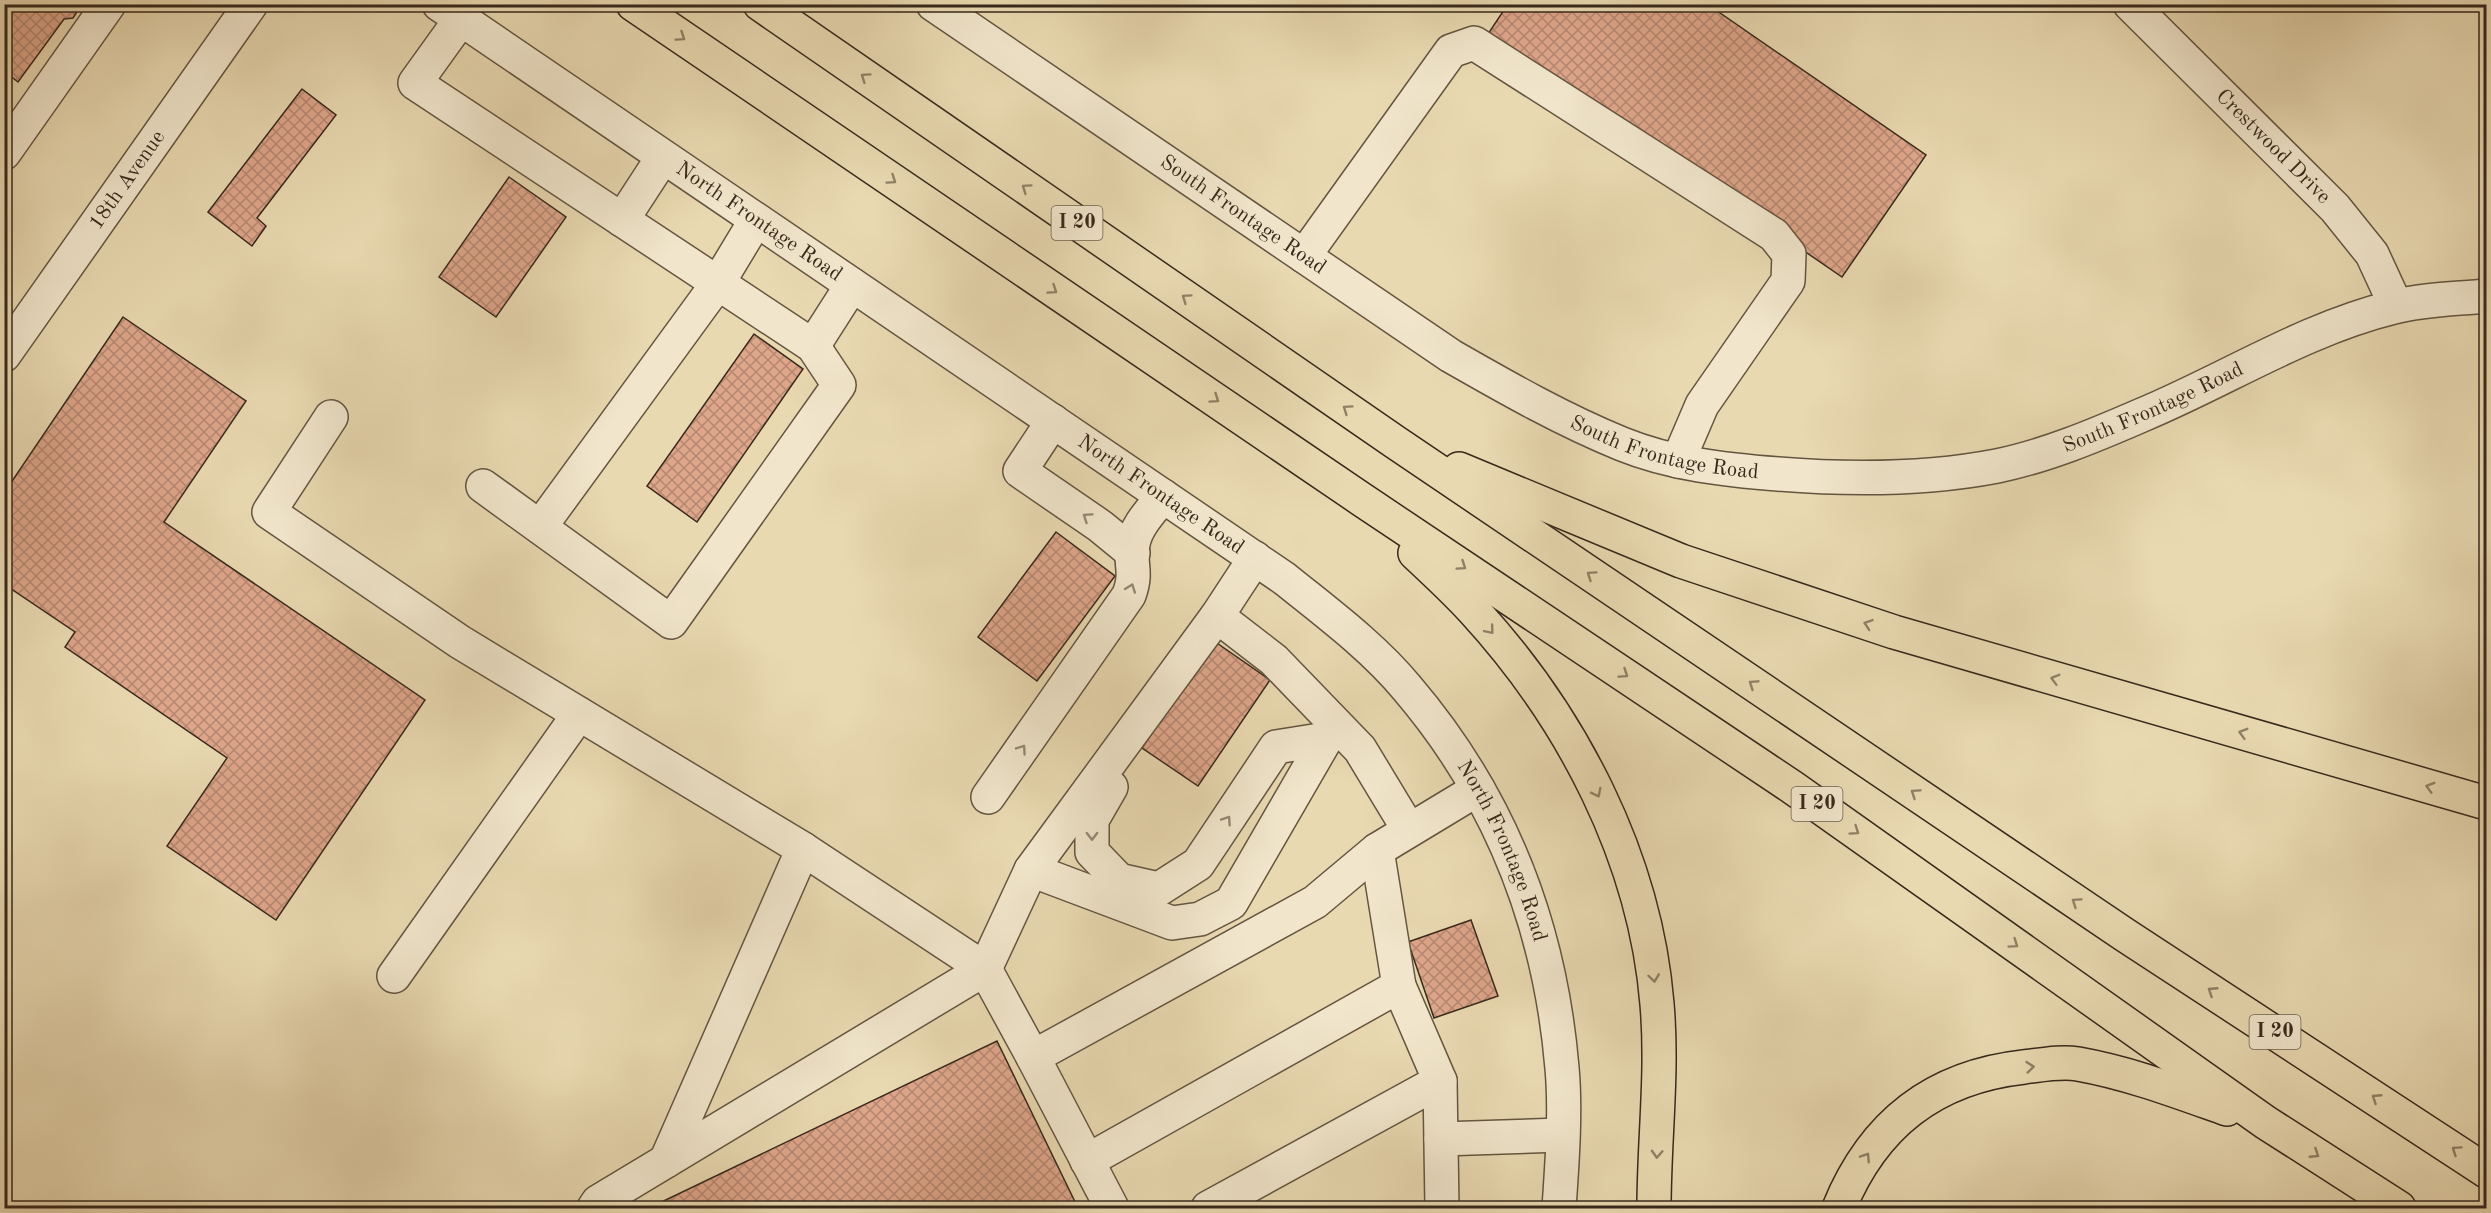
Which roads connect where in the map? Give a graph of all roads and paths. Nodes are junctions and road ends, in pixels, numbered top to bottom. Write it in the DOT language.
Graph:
graph roads {
  1 [pos="108,4"];
  2 [pos="252,4"];
  3 [pos="633,4"];
  4 [pos="760,4"];
  5 [pos="933,4"];
  6 [pos="2130,4"];
  7 [pos="450,12"];
  8 [pos="11,131"];
  9 [pos="663,157"];
  10 [pos="622,220"];
  11 [pos="756,220"];
  12 [pos="1304,256"];
  13 [pos="718,283"];
  14 [pos="852,285"];
  15 [pos="2487,296"];
  16 [pos="2396,306"];
  17 [pos="813,346"];
  18 [pos="4,355"];
  19 [pos="331,417"];
  20 [pos="1053,421"];
  21 [pos="1395,442"];
  22 [pos="1678,461"];
  23 [pos="483,486"];
  24 [pos="1163,496"];
  25 [pos="1361,499"];
  26 [pos="540,527"];
  27 [pos="1133,553"];
  28 [pos="1255,558"];
  29 [pos="1217,616"];
  30 [pos="579,714"];
  31 [pos="1331,731"];
  32 [pos="1124,744"];
  33 [pos="1478,789"];
  34 [pos="988,797"];
  35 [pos="2487,803"];
  36 [pos="1409,831"];
  37 [pos="803,849"];
  38 [pos="1377,850"];
  39 [pos="1031,870"];
  40 [pos="1200,919"];
  41 [pos="1226,952"];
  42 [pos="985,969"];
  43 [pos="394,976"];
  44 [pos="1399,986"];
  45 [pos="1033,1057"];
  46 [pos="1440,1082"];
  47 [pos="2265,1122"];
  48 [pos="1561,1134"];
  49 [pos="1441,1139"];
  50 [pos="666,1161"];
  51 [pos="1087,1161"];
  52 [pos="2487,1171"];
  53 [pos="2393,1204"];
  54 [pos="594,1209"];
  55 [pos="1112,1209"];
  56 [pos="1208,1209"];
  57 [pos="1442,1209"];
  58 [pos="1559,1209"];
  59 [pos="1654,1209"];
  60 [pos="1839,1209"];
  1 -- 8 [label="street"];
  2 -- 18 [label="street, 18th Avenue"];
  3 -- 25 [label="highway, I 20, one-way"];
  21 -- 4 [label="highway, I 20, one-way"];
  5 -- 12 [label="street, South Frontage Road"];
  6 -- 16 [label="street, Crestwood Drive"];
  7 -- 9 [label="street, North Frontage Road"];
  7 -- 10 [label="street"];
  9 -- 10 [label="street"];
  9 -- 11 [label="street, North Frontage Road"];
  10 -- 13 [label="street"];
  11 -- 13 [label="street"];
  11 -- 14 [label="street, North Frontage Road"];
  12 -- 22 [label="street, South Frontage Road"];
  12 -- 22 [label="street"];
  13 -- 17 [label="street"];
  13 -- 26 [label="street"];
  14 -- 17 [label="street"];
  14 -- 20 [label="street, North Frontage Road"];
  15 -- 16 [label="street, South Frontage Road"];
  16 -- 22 [label="street, South Frontage Road"];
  17 -- 26 [label="street"];
  19 -- 30 [label="street"];
  20 -- 24 [label="street, North Frontage Road"];
  27 -- 20 [label="street, one-way"];
  35 -- 21 [label="highway, one-way"];
  52 -- 21 [label="highway, I 20, one-way"];
  23 -- 26 [label="street"];
  24 -- 27 [label="street"];
  24 -- 28 [label="street, North Frontage Road"];
  25 -- 47 [label="highway, I 20, one-way"];
  25 -- 59 [label="highway, one-way"];
  34 -- 27 [label="street, one-way"];
  28 -- 29 [label="street"];
  28 -- 33 [label="street, North Frontage Road"];
  29 -- 31 [label="street"];
  29 -- 32 [label="street"];
  30 -- 37 [label="street"];
  30 -- 43 [label="street"];
  32 -- 31 [label="street, one-way"];
  31 -- 36 [label="street"];
  31 -- 40 [label="street"];
  32 -- 39 [label="street"];
  33 -- 36 [label="street"];
  33 -- 48 [label="street, North Frontage Road"];
  36 -- 38 [label="street"];
  37 -- 42 [label="street"];
  37 -- 50 [label="street"];
  38 -- 41 [label="street"];
  38 -- 44 [label="street"];
  39 -- 40 [label="street"];
  39 -- 42 [label="street"];
  40 -- 41 [label="street"];
  41 -- 45 [label="street"];
  42 -- 45 [label="street"];
  42 -- 50 [label="street"];
  44 -- 46 [label="street"];
  44 -- 51 [label="street"];
  45 -- 51 [label="street"];
  46 -- 49 [label="street"];
  46 -- 56 [label="street"];
  47 -- 53 [label="highway, I 20, one-way"];
  60 -- 47 [label="highway, one-way"];
  48 -- 49 [label="street"];
  48 -- 58 [label="street, North Frontage Road"];
  49 -- 57 [label="street"];
  50 -- 54 [label="street"];
  51 -- 55 [label="street"];
}
